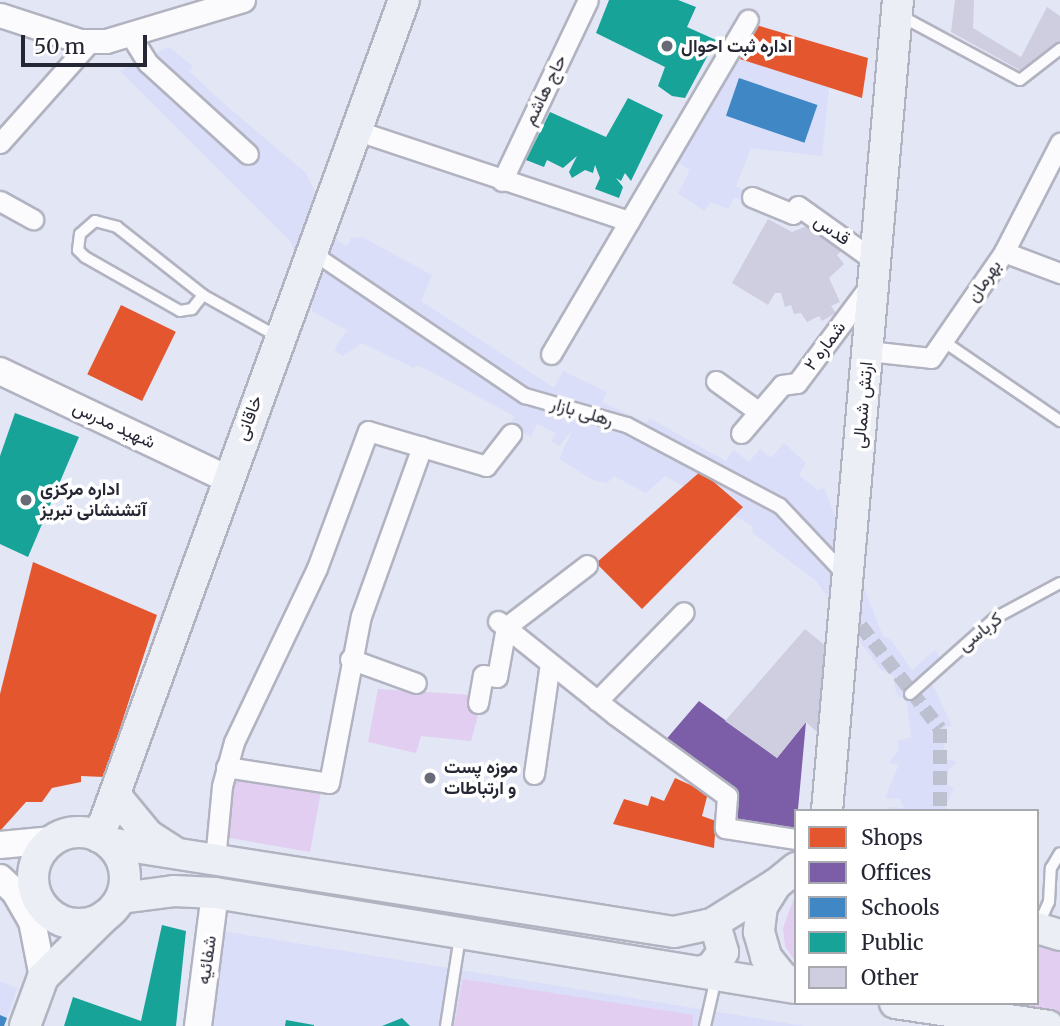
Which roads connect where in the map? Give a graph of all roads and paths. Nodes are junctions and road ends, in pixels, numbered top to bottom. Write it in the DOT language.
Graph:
graph roads {
  1 [pos="243,0"];
  2 [pos="404,0"];
  3 [pos="588,0"];
  4 [pos="898,7"];
  5 [pos="0,15"];
  6 [pos="748,20"];
  7 [pos="131,37"];
  8 [pos="91,41"];
  9 [pos="1060,49"];
  10 [pos="355,130"];
  11 [pos="0,143"];
  12 [pos="1060,143"];
  13 [pos="248,154"];
  14 [pos="502,181"];
  15 [pos="752,197"];
  16 [pos="0,201"];
  17 [pos="33,219"];
  18 [pos="629,221"];
  19 [pos="309,250"];
  20 [pos="1004,252"];
  21 [pos="875,271"];
  22 [pos="1060,273"];
  23 [pos="203,295"];
  24 [pos="278,337"];
  25 [pos="943,341"];
  26 [pos="868,351"];
  27 [pos="551,354"];
  28 [pos="0,371"];
  29 [pos="716,381"];
  30 [pos="759,412"];
  31 [pos="1060,421"];
  32 [pos="741,433"];
  33 [pos="511,434"];
  34 [pos="422,447"];
  35 [pos="227,479"];
  36 [pos="587,565"];
  37 [pos="848,578"];
  38 [pos="1060,583"];
  39 [pos="684,612"];
  40 [pos="502,624"];
  41 [pos="350,659"];
  42 [pos="550,663"];
  43 [pos="416,683"];
  44 [pos="910,694"];
  45 [pos="597,701"];
  46 [pos="478,703"];
  47 [pos="226,767"];
  48 [pos="534,774"];
  49 [pos="115,795"];
  50 [pos="827,809"];
  51 [pos="794,839"];
  52 [pos="53,840"];
  53 [pos="104,840"];
  54 [pos="0,845"];
  55 [pos="1060,853"];
  56 [pos="179,854"];
  57 [pos="215,860"];
  58 [pos="786,876"];
  59 [pos="0,878"];
  60 [pos="215,893"];
  61 [pos="113,907"];
  62 [pos="1039,924"];
  63 [pos="708,925"];
  64 [pos="1039,929"];
  65 [pos="460,933"];
  66 [pos="1060,935"];
  67 [pos="708,973"];
  68 [pos="43,977"];
  69 [pos="794,986"];
  70 [pos="794,987"];
  71 [pos="904,1008"];
  72 [pos="25,1026"];
  73 [pos="198,1026"];
  74 [pos="446,1026"];
  75 [pos="705,1026"];
  76 [pos="1048,1026"];
  1 -- 7 [label="street"];
  2 -- 10 [label="main road, خاقانی"];
  3 -- 14 [label="street, حاج هاشم"];
  4 -- 9 [label="lane"];
  4 -- 21 [label="main road, ارتش شمالی"];
  5 -- 8 [label="street"];
  6 -- 18 [label="street"];
  7 -- 8 [label="street"];
  7 -- 13 [label="street"];
  8 -- 11 [label="street"];
  10 -- 14 [label="street"];
  10 -- 19 [label="main road, خاقانی"];
  12 -- 20 [label="street, بهرمان"];
  14 -- 18 [label="street"];
  15 -- 21 [label="street, قدس"];
  16 -- 17 [label="street"];
  18 -- 27 [label="street"];
  19 -- 24 [label="main road, خاقانی"];
  19 -- 37 [label="street, رهلی بازار"];
  20 -- 22 [label="street"];
  20 -- 25 [label="street, بهرمان"];
  21 -- 26 [label="main road, ارتش شمالی"];
  21 -- 30 [label="street, شماره ۲"];
  23 -- 23 [label="lane"];
  23 -- 24 [label="lane"];
  24 -- 35 [label="main road, خاقانی"];
  25 -- 26 [label="street, بهرمان"];
  25 -- 31 [label="lane"];
  26 -- 37 [label="main road, ارتش شمالی"];
  28 -- 35 [label="main road, شهید مدرس"];
  29 -- 30 [label="street"];
  30 -- 32 [label="street, شماره ۲"];
  33 -- 34 [label="street"];
  34 -- 41 [label="street"];
  34 -- 47 [label="street"];
  35 -- 49 [label="main road, خاقانی"];
  36 -- 40 [label="street"];
  37 -- 50 [label="main road, ارتش شمالی"];
  38 -- 44 [label="lane, کرباسی"];
  39 -- 45 [label="street"];
  40 -- 42 [label="street"];
  40 -- 46 [label="street"];
  41 -- 43 [label="street"];
  41 -- 47 [label="street"];
  42 -- 45 [label="street"];
  42 -- 48 [label="street"];
  45 -- 51 [label="street"];
  47 -- 57 [label="street"];
  49 -- 53 [label="main road, خاقانی"];
  49 -- 56 [label="main road"];
  52 -- 53 [label="main road"];
  52 -- 54 [label="main road"];
  52 -- 61 [label="main road"];
  53 -- 56 [label="main road"];
  53 -- 61 [label="main road"];
  55 -- 62 [label="lane"];
  56 -- 57 [label="main road"];
  57 -- 63 [label="main road"];
  58 -- 63 [label="main road"];
  58 -- 69 [label="main road"];
  59 -- 68 [label="main road"];
  60 -- 61 [label="main road"];
  60 -- 65 [label="main road"];
  60 -- 73 [label="main road, شفائیه"];
  61 -- 68 [label="main road"];
  63 -- 67 [label="main road"];
  64 -- 66 [label="main road"];
  65 -- 67 [label="main road"];
  65 -- 74 [label="lane"];
  67 -- 70 [label="main road"];
  67 -- 75 [label="lane"];
  68 -- 72 [label="main road"];
  71 -- 76 [label="main road"];
}
